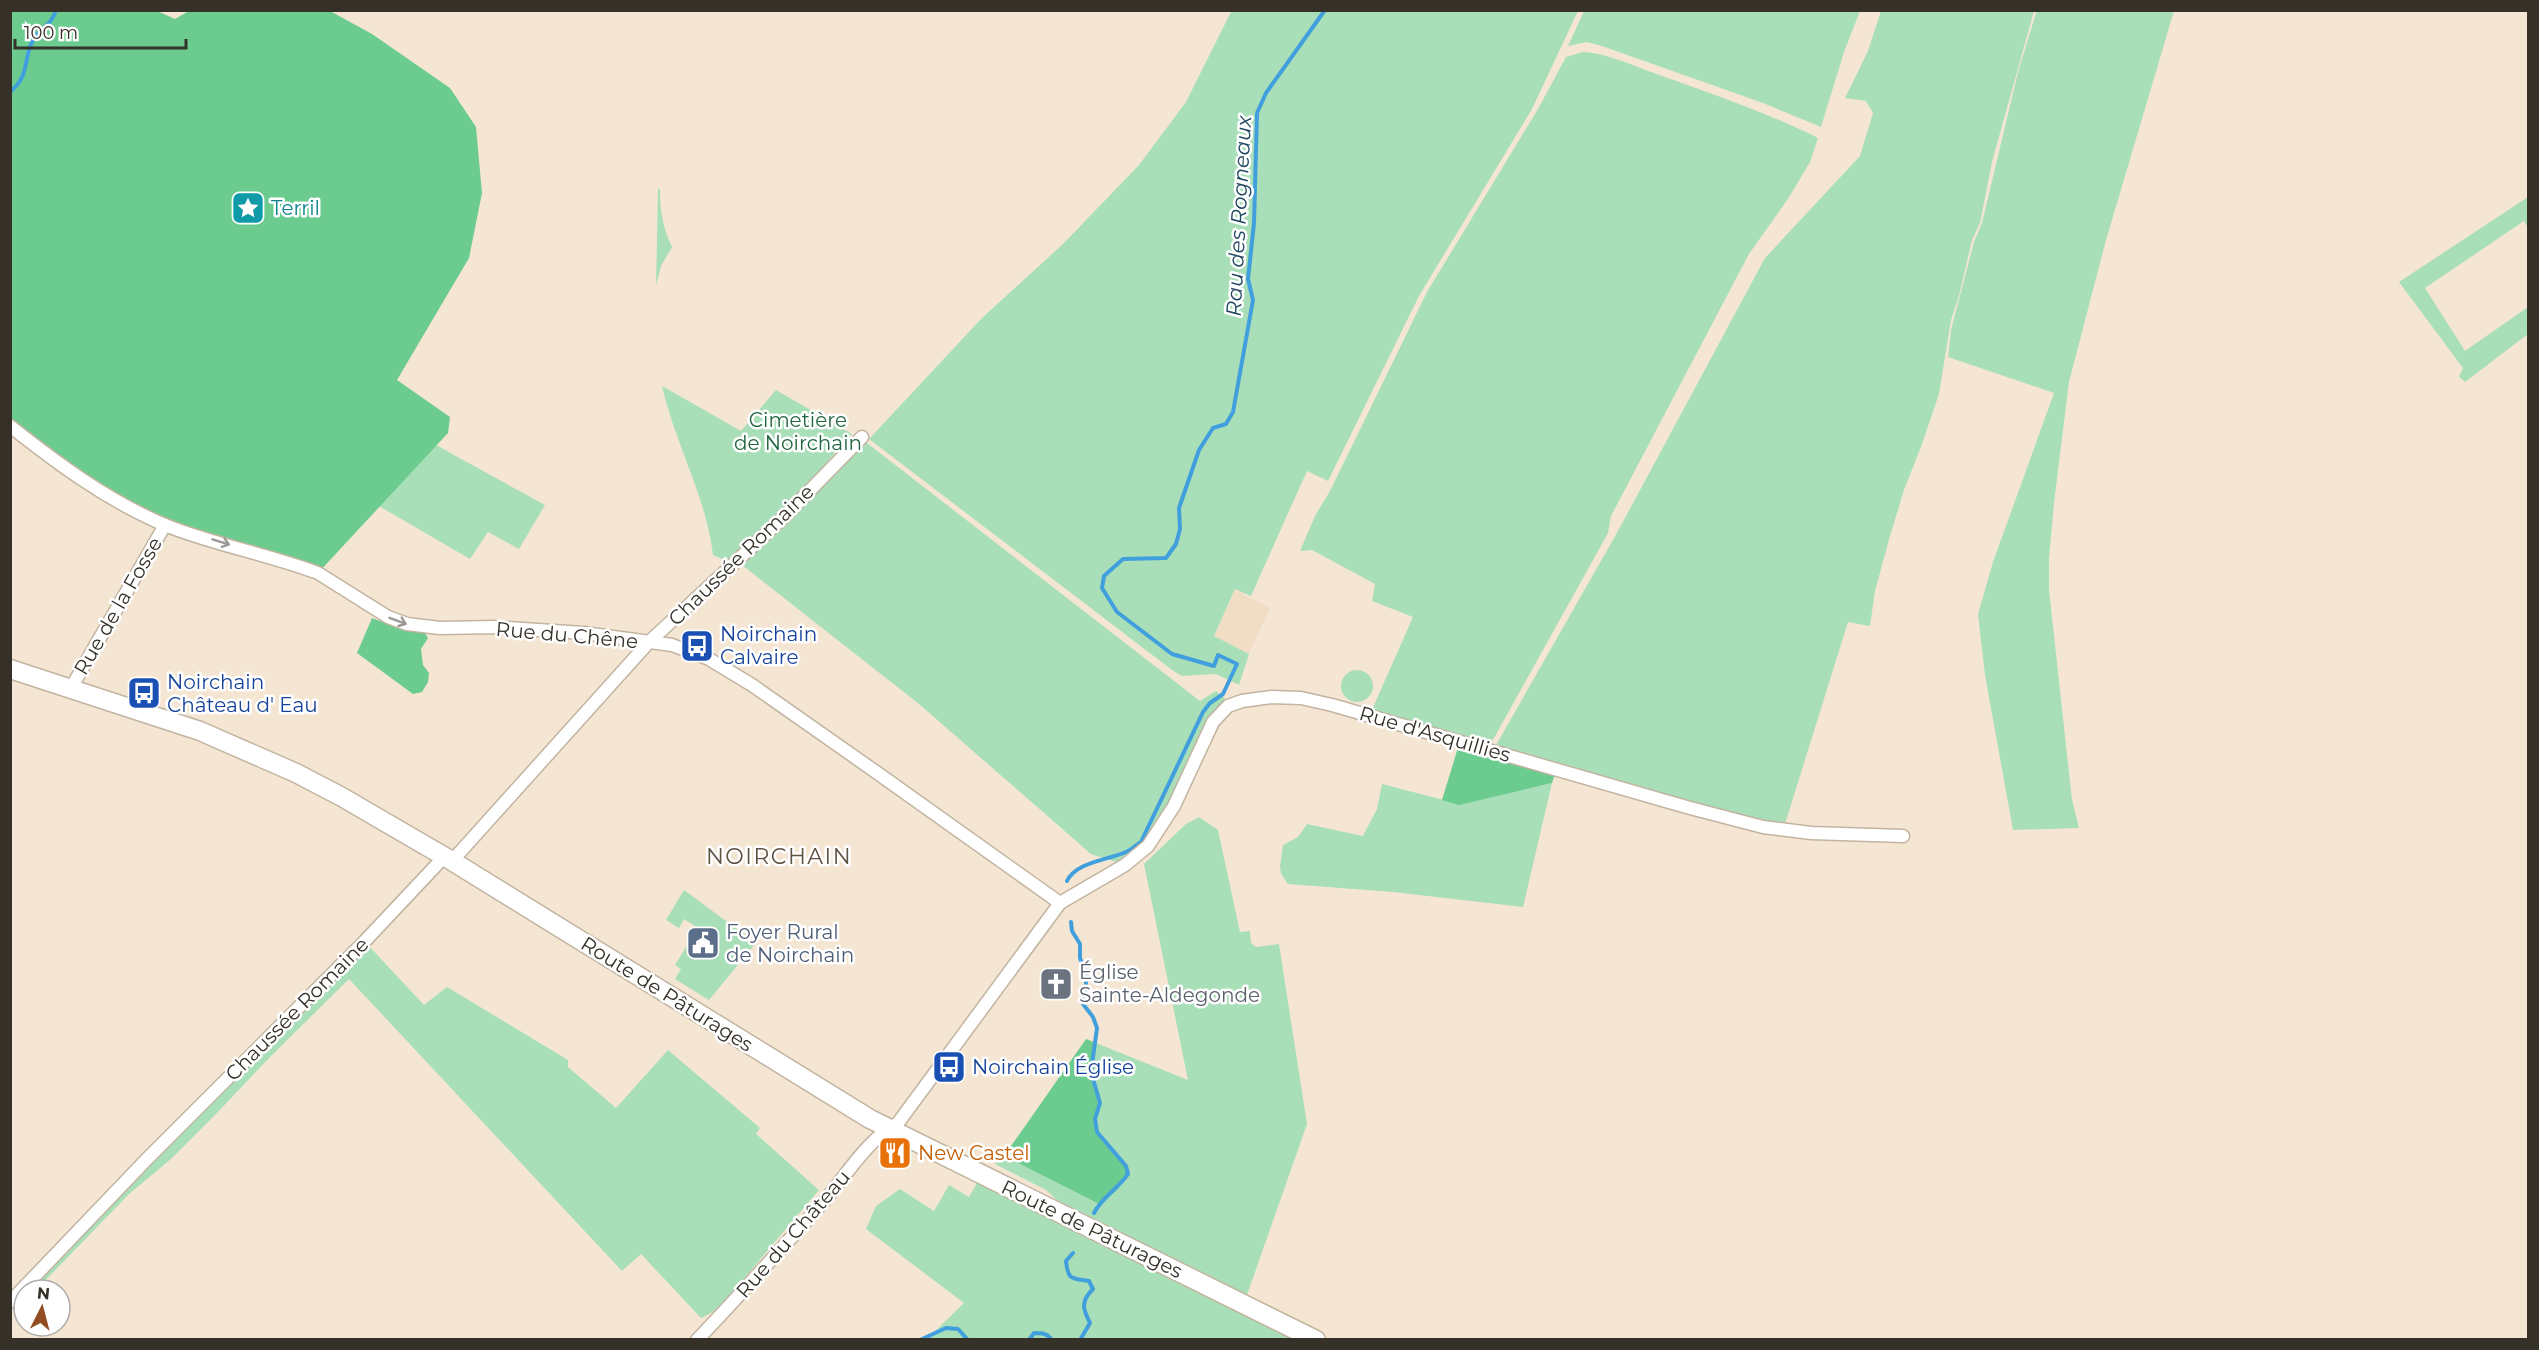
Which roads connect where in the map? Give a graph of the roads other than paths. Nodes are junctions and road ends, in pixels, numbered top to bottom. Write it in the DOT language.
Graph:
graph roads {
  1 [pos="10,426"];
  2 [pos="862,437"];
  3 [pos="165,525"];
  4 [pos="649,642"];
  5 [pos="10,669"];
  6 [pos="71,688"];
  7 [pos="1903,836"];
  8 [pos="448,859"];
  9 [pos="1060,903"];
  10 [pos="888,1128"];
  11 [pos="10,1302"];
  12 [pos="697,1340"];
  13 [pos="1316,1340"];
  1 -- 3 [label="street, Rue du Chêne"];
  2 -- 4 [label="street, Chaussée Romaine"];
  3 -- 4 [label="street, Rue du Chêne, one-way"];
  3 -- 6 [label="street, Rue de la Fosse"];
  4 -- 8 [label="street, Chaussée Romaine"];
  4 -- 9 [label="street, Rue du Chêne"];
  5 -- 6 [label="main road, Route de Pâturages"];
  6 -- 8 [label="main road, Route de Pâturages"];
  7 -- 9 [label="street, Rue d'Asquillies"];
  8 -- 10 [label="main road, Route de Pâturages"];
  8 -- 11 [label="street, Chaussée Romaine"];
  9 -- 10 [label="street, Rue du Château"];
  10 -- 12 [label="street, Rue du Château"];
  10 -- 13 [label="main road, Route de Pâturages"];
}
